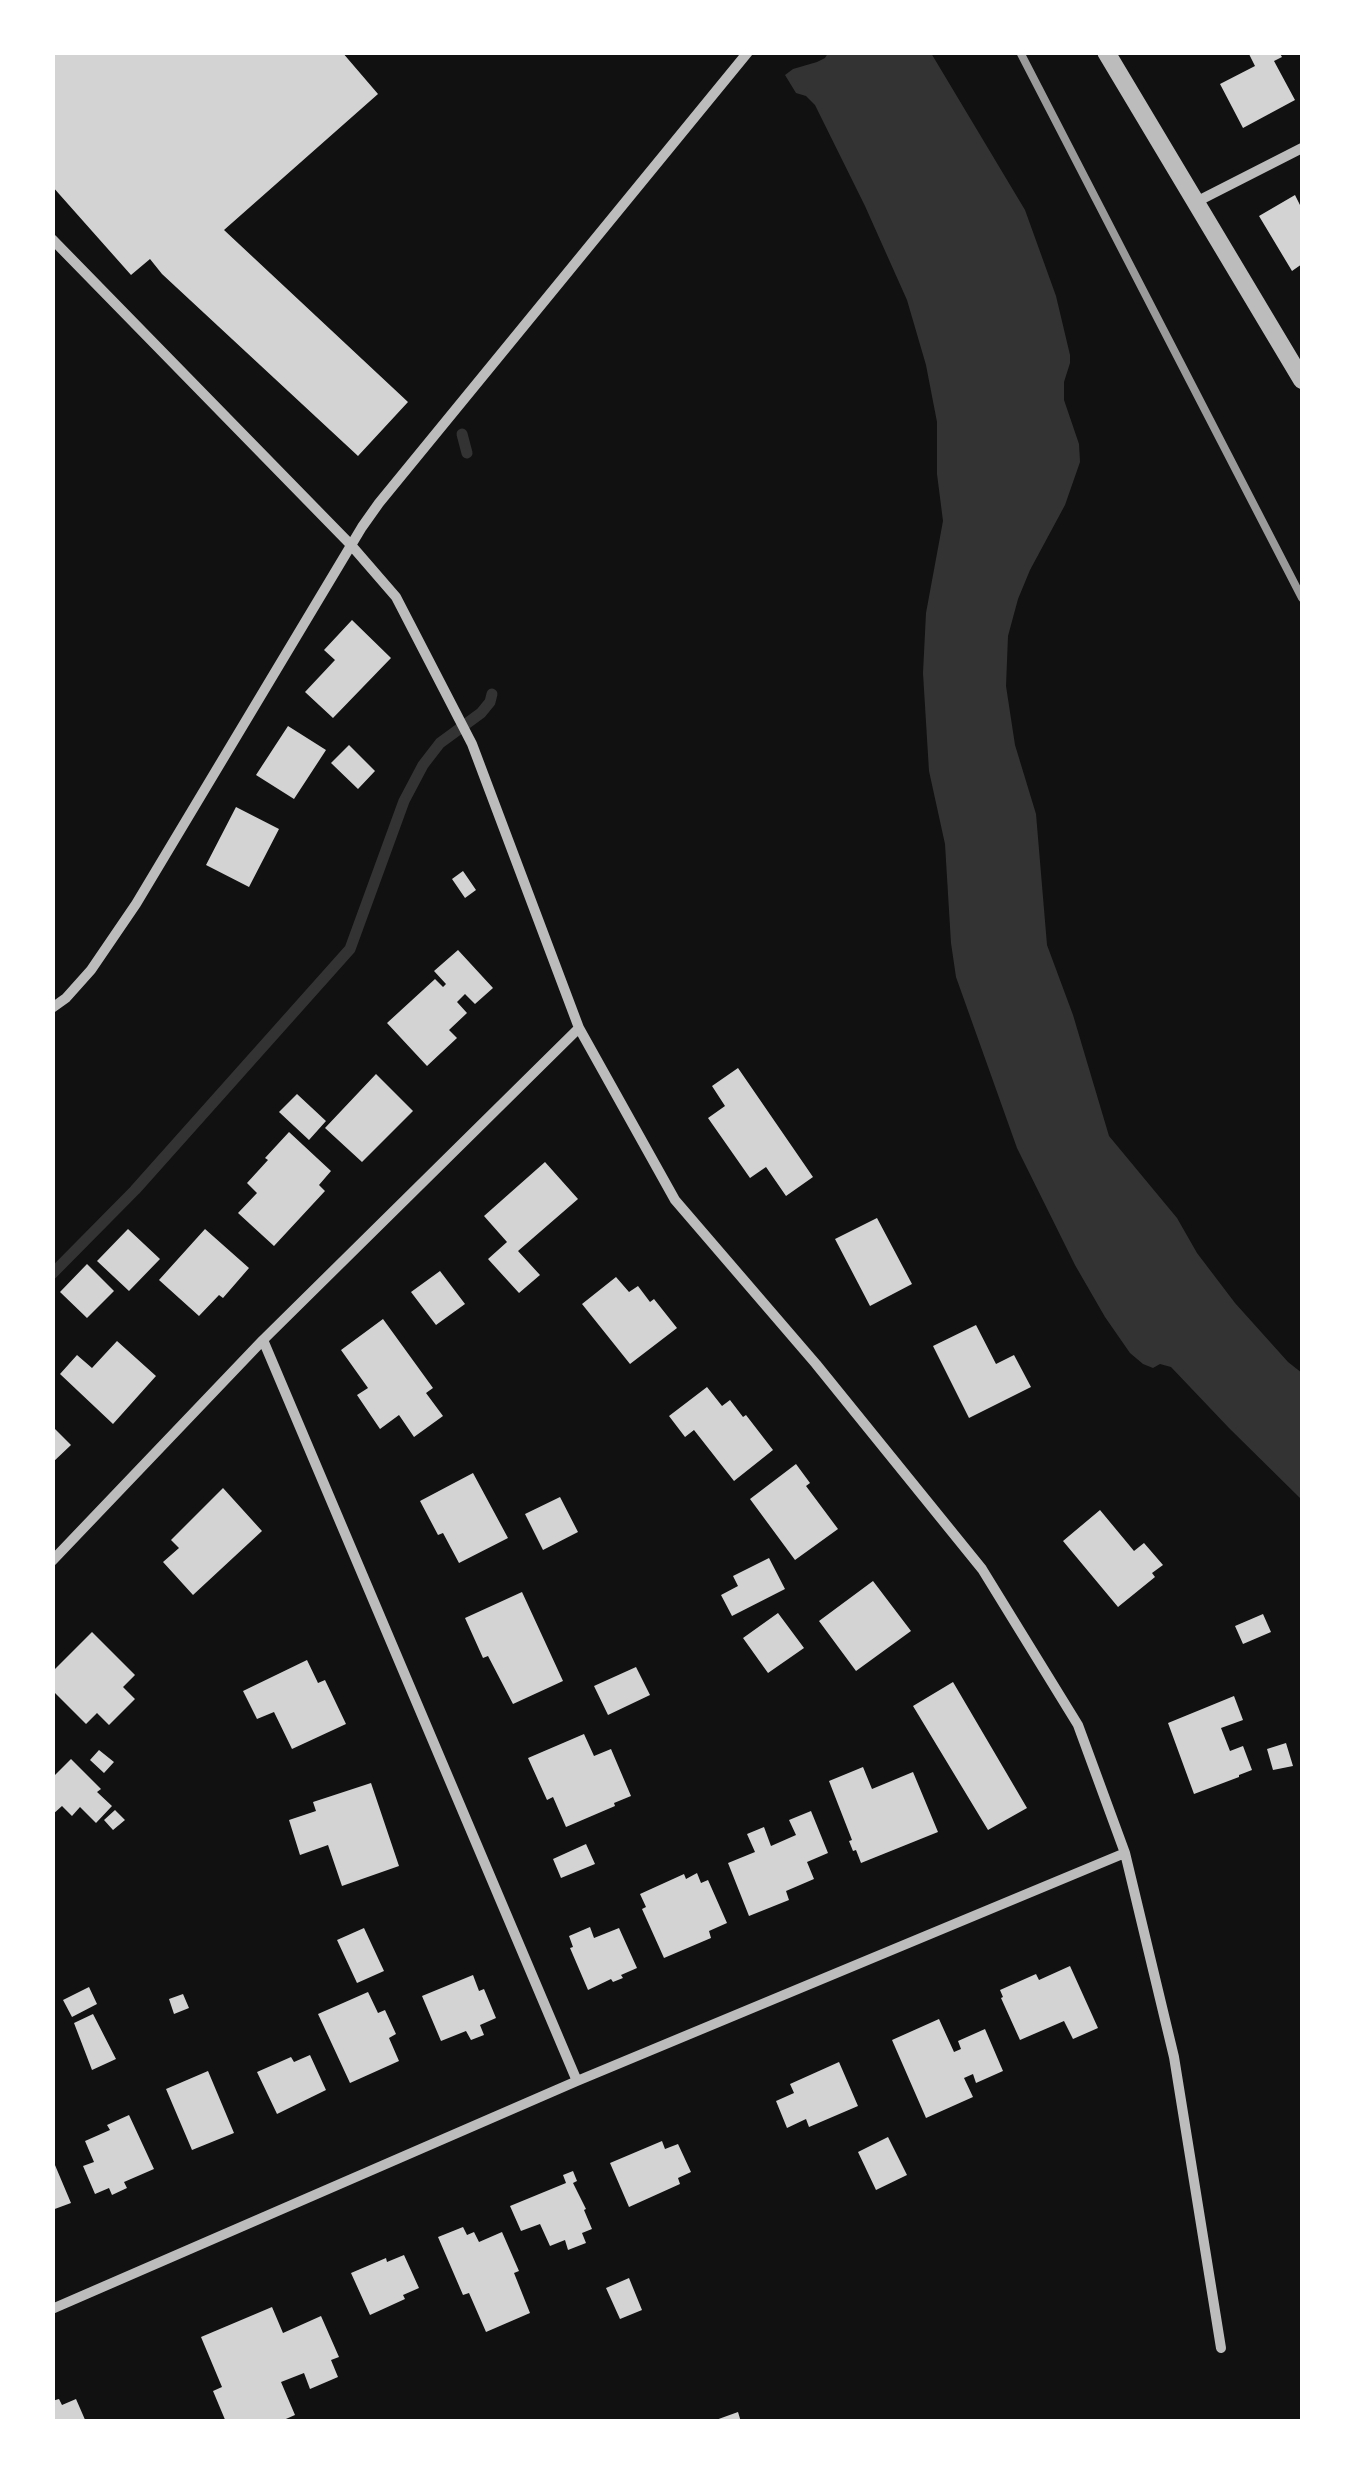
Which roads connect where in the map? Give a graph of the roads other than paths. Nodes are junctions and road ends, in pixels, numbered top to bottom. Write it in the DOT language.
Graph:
graph roads {
  1 [pos="748,52"];
  2 [pos="1106,52"];
  3 [pos="1302,148"];
  4 [pos="1196,202"];
  5 [pos="52,238"];
  6 [pos="1302,380"];
  7 [pos="351,545"];
  8 [pos="52,1008"];
  9 [pos="579,1028"];
  10 [pos="263,1340"];
  11 [pos="52,1561"];
  12 [pos="1125,1853"];
  13 [pos="577,2081"];
  14 [pos="52,2309"];
  15 [pos="1221,2348"];
  1 -- 7 [label="street"];
  2 -- 4 [label="street"];
  3 -- 4 [label="street"];
  4 -- 6 [label="street"];
  5 -- 7 [label="street"];
  7 -- 8 [label="street"];
  7 -- 9 [label="street"];
  9 -- 10 [label="street"];
  9 -- 12 [label="street"];
  10 -- 11 [label="street"];
  10 -- 13 [label="street"];
  12 -- 13 [label="street"];
  12 -- 15 [label="street"];
  13 -- 14 [label="street"];
}
